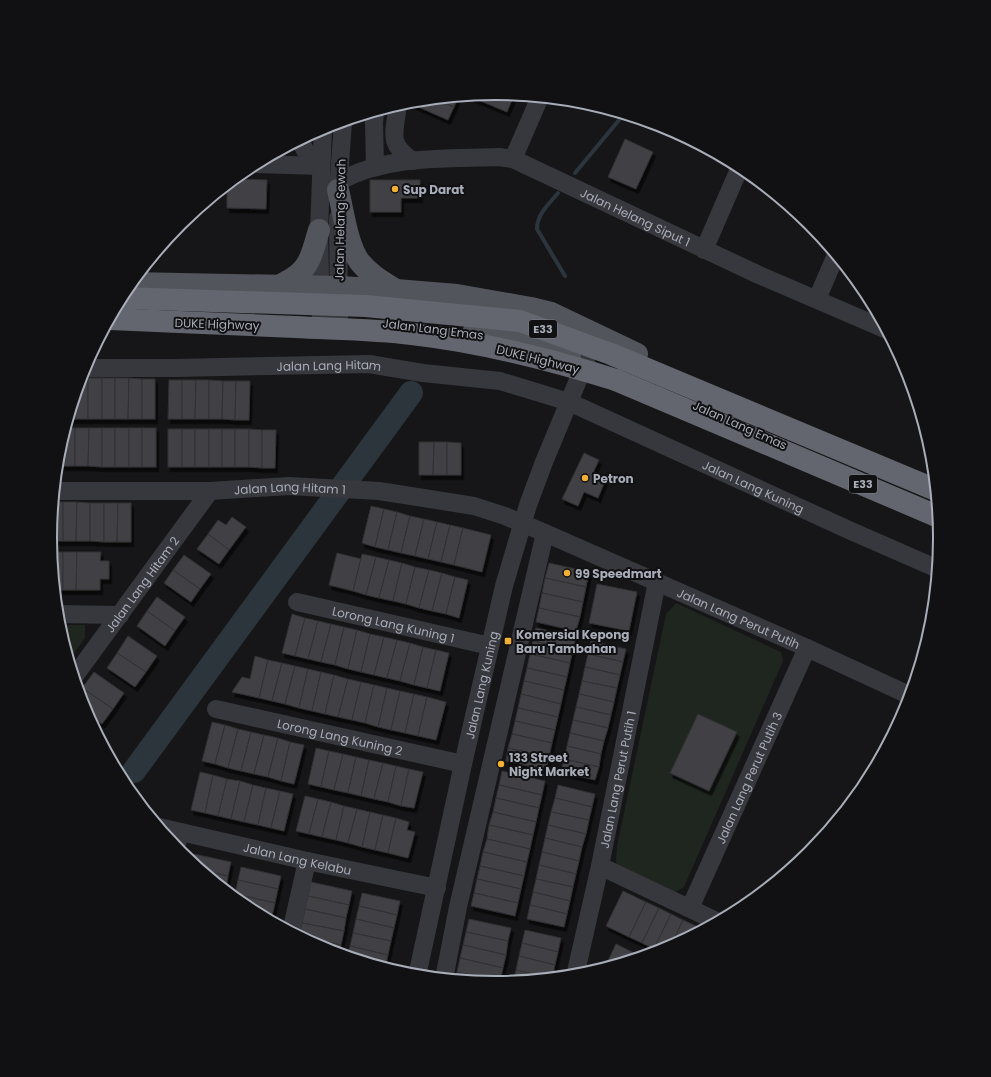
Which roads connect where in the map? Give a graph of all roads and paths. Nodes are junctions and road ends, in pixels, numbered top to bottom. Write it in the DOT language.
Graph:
graph roads {
  1 [pos="538,102"];
  2 [pos="397,111"];
  3 [pos="398,111"];
  4 [pos="375,117"];
  5 [pos="343,128"];
  6 [pos="322,136"];
  7 [pos="374,137"];
  8 [pos="303,144"];
  9 [pos="513,158"];
  10 [pos="274,161"];
  11 [pos="413,161"];
  12 [pos="318,166"];
  13 [pos="375,166"];
  14 [pos="737,173"];
  15 [pos="339,185"];
  16 [pos="319,230"];
  17 [pos="704,250"];
  18 [pos="834,260"];
  19 [pos="140,283"];
  20 [pos="278,286"];
  21 [pos="330,287"];
  22 [pos="396,290"];
  23 [pos="129,298"];
  24 [pos="817,299"];
  25 [pos="492,302"];
  26 [pos="116,319"];
  27 [pos="330,319"];
  28 [pos="114,323"];
  29 [pos="879,326"];
  30 [pos="586,361"];
  31 [pos="91,368"];
  32 [pos="569,402"];
  33 [pos="930,480"];
  34 [pos="931,488"];
  35 [pos="60,491"];
  36 [pos="210,491"];
  37 [pos="933,511"];
  38 [pos="933,515"];
  39 [pos="522,522"];
  40 [pos="545,533"];
  41 [pos="933,567"];
  42 [pos="657,582"];
  43 [pos="298,602"];
  44 [pos="64,614"];
  45 [pos="120,615"];
  46 [pos="490,646"];
  47 [pos="808,648"];
  48 [pos="78,672"];
  49 [pos="906,693"];
  50 [pos="216,708"];
  51 [pos="463,764"];
  52 [pos="178,840"];
  53 [pos="307,861"];
  54 [pos="600,866"];
  55 [pos="437,888"];
  56 [pos="690,908"];
  57 [pos="713,919"];
  58 [pos="292,927"];
  59 [pos="418,970"];
  60 [pos="576,970"];
  61 [pos="445,974"];
  1 -- 9 [label="street"];
  2 -- 7 [label="street"];
  3 -- 11 [label="street"];
  4 -- 7 [label="street"];
  5 -- 15 [label="street, Jalan Helang Sewah"];
  6 -- 12 [label="street, Jalan Helang Sewah"];
  7 -- 13 [label="street"];
  8 -- 12 [label="street"];
  9 -- 11 [label="street, Jalan Helang Siput 1"];
  9 -- 17 [label="street, Jalan Helang Siput 1"];
  10 -- 12 [label="street"];
  11 -- 13 [label="street, Jalan Helang Siput 1"];
  12 -- 16 [label="street, Jalan Helang Sewah"];
  13 -- 15 [label="street, Jalan Helang Siput 1"];
  14 -- 17 [label="street"];
  15 -- 21 [label="street, Jalan Helang Sewah"];
  15 -- 22 [label="main road"];
  16 -- 20 [label="main road"];
  16 -- 21 [label="street, Jalan Helang Sewah"];
  17 -- 24 [label="street, Jalan Helang Siput 1"];
  18 -- 24 [label="street"];
  19 -- 20 [label="main road, Jalan Lang Emas"];
  20 -- 21 [label="main road, Jalan Lang Emas"];
  21 -- 22 [label="main road, Jalan Lang Emas"];
  21 -- 27 [label="street, Jalan Helang Sewah"];
  22 -- 25 [label="main road, Jalan Lang Emas"];
  23 -- 34 [label="highway, DUKE Highway / E33, bridge"];
  24 -- 29 [label="street, Jalan Helang Siput 1"];
  25 -- 30 [label="main road"];
  25 -- 33 [label="main road, Jalan Lang Emas"];
  26 -- 38 [label="highway, DUKE Highway / E33, bridge"];
  27 -- 28 [label="main road, Jalan Lang Emas"];
  27 -- 30 [label="main road, Jalan Lang Emas"];
  30 -- 32 [label="street, Jalan Lang Kuning"];
  30 -- 37 [label="main road, Jalan Lang Emas"];
  31 -- 32 [label="street, Jalan Lang Hitam"];
  32 -- 39 [label="street, Jalan Lang Kuning"];
  32 -- 41 [label="street, Jalan Lang Kuning"];
  35 -- 36 [label="street, Jalan Lang Hitam 1"];
  36 -- 39 [label="street, Jalan Lang Hitam 1"];
  36 -- 45 [label="street, Jalan Lang Hitam 2"];
  39 -- 40 [label="street, Jalan Lang Perut Putih"];
  39 -- 46 [label="street, Jalan Lang Kuning"];
  40 -- 42 [label="street, Jalan Lang Perut Putih"];
  40 -- 61 [label="street"];
  42 -- 47 [label="street, Jalan Lang Perut Putih"];
  42 -- 54 [label="street, Jalan Lang Perut Putih 1"];
  43 -- 46 [label="street, Lorong Lang Kuning 1"];
  44 -- 45 [label="street"];
  45 -- 48 [label="street, Jalan Lang Hitam 2"];
  46 -- 51 [label="street, Jalan Lang Kuning"];
  47 -- 49 [label="street, Jalan Lang Perut Putih"];
  47 -- 56 [label="street, Jalan Lang Perut Putih 3"];
  50 -- 51 [label="street, Lorong Lang Kuning 2"];
  51 -- 55 [label="street, Jalan Lang Kuning"];
  52 -- 53 [label="street, Jalan Lang Kelabu"];
  53 -- 55 [label="street, Jalan Lang Kelabu"];
  53 -- 58 [label="street"];
  54 -- 56 [label="street"];
  54 -- 60 [label="street, Jalan Lang Perut Putih 1"];
  55 -- 59 [label="street, Jalan Lang Kuning"];
  56 -- 57 [label="street"];
}
